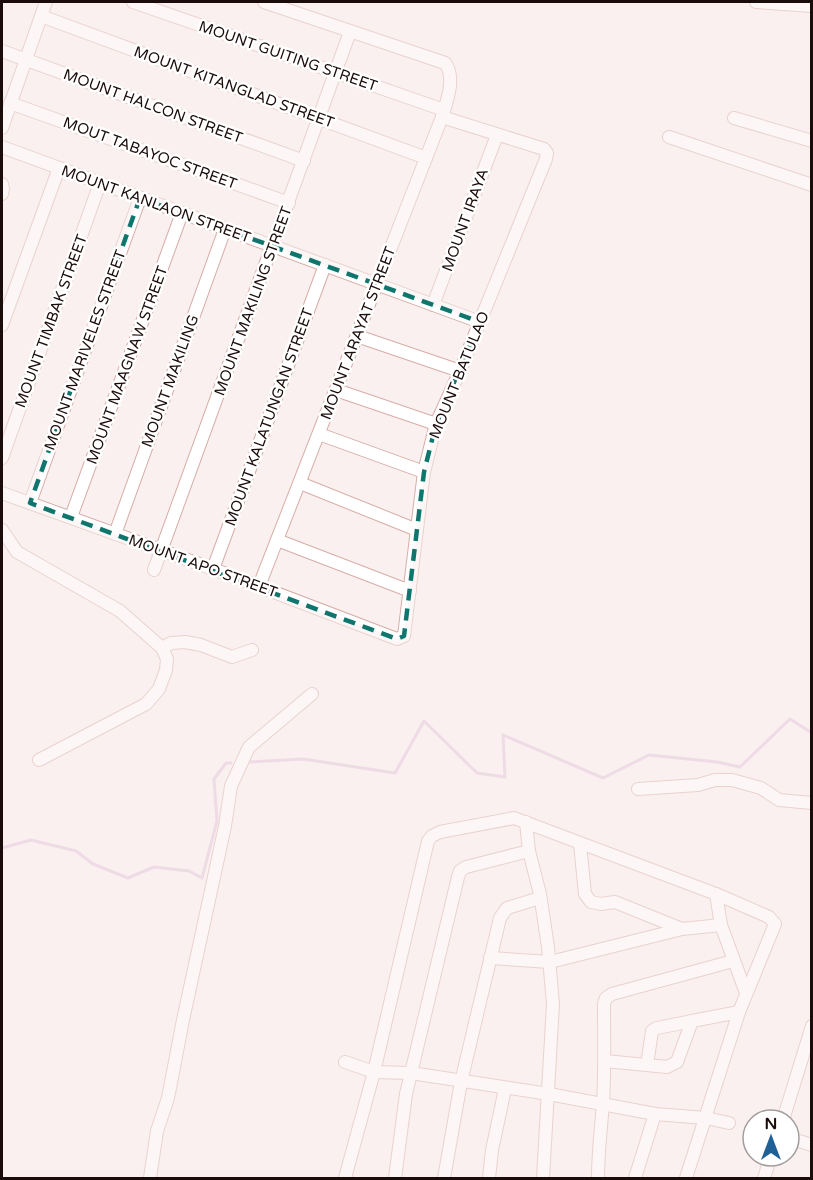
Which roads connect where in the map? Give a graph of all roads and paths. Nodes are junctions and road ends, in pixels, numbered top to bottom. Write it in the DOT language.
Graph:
graph roads {
  1 [pos="46,2"];
  2 [pos="133,2"];
  3 [pos="264,2"];
  4 [pos="756,2"];
  5 [pos="812,6"];
  6 [pos="41,16"];
  7 [pos="350,32"];
  8 [pos="2,51"];
  9 [pos="26,60"];
  10 [pos="336,73"];
  11 [pos="10,103"];
  12 [pos="443,113"];
  13 [pos="320,118"];
  14 [pos="734,118"];
  15 [pos="2,128"];
  16 [pos="497,135"];
  17 [pos="669,137"];
  18 [pos="812,141"];
  19 [pos="2,147"];
  20 [pos="426,158"];
  21 [pos="546,159"];
  22 [pos="304,161"];
  23 [pos="59,168"];
  24 [pos="100,183"];
  25 [pos="2,184"];
  26 [pos="812,185"];
  27 [pos="2,194"];
  28 [pos="140,198"];
  29 [pos="289,203"];
  30 [pos="182,213"];
  31 [pos="225,229"];
  32 [pos="273,246"];
  33 [pos="325,265"];
  34 [pos="377,284"];
  35 [pos="433,305"];
  36 [pos="480,322"];
  37 [pos="2,325"];
  38 [pos="357,336"];
  39 [pos="460,371"];
  40 [pos="336,390"];
  41 [pos="436,424"];
  42 [pos="319,434"];
  43 [pos="2,458"];
  44 [pos="424,472"];
  45 [pos="300,483"];
  46 [pos="2,493"];
  47 [pos="30,503"];
  48 [pos="71,517"];
  49 [pos="2,530"];
  50 [pos="417,530"];
  51 [pos="115,534"];
  52 [pos="278,540"];
  53 [pos="162,550"];
  54 [pos="213,569"];
  55 [pos="154,570"];
  56 [pos="260,586"];
  57 [pos="410,591"];
  58 [pos="404,636"];
  59 [pos="162,648"];
  60 [pos="252,650"];
  61 [pos="312,694"];
  62 [pos="39,760"];
  63 [pos="638,789"];
  64 [pos="812,803"];
  65 [pos="526,822"];
  66 [pos="580,844"];
  67 [pos="528,851"];
  68 [pos="716,894"];
  69 [pos="540,898"];
  70 [pos="721,925"];
  71 [pos="682,929"];
  72 [pos="490,958"];
  73 [pos="733,961"];
  74 [pos="550,962"];
  75 [pos="747,993"];
  76 [pos="739,1012"];
  77 [pos="692,1021"];
  78 [pos="812,1026"];
  79 [pos="605,1061"];
  80 [pos="345,1062"];
  81 [pos="647,1065"];
  82 [pos="374,1072"];
  83 [pos="411,1074"];
  84 [pos="461,1082"];
  85 [pos="505,1089"];
  86 [pos="549,1094"];
  87 [pos="603,1105"];
  88 [pos="787,1108"];
  89 [pos="655,1114"];
  90 [pos="706,1118"];
  91 [pos="729,1123"];
  92 [pos="150,1179"];
  93 [pos="345,1179"];
  94 [pos="395,1179"];
  95 [pos="444,1179"];
  96 [pos="489,1179"];
  97 [pos="543,1179"];
  98 [pos="598,1179"];
  99 [pos="635,1179"];
  100 [pos="686,1179"];
  1 -- 6 [label="street"];
  2 -- 10 [label="street, MOUNT GUITING STREET"];
  3 -- 7 [label="street"];
  4 -- 5 [label="street"];
  6 -- 9 [label="street"];
  6 -- 13 [label="street, MOUNT KITANGLAD STREET"];
  7 -- 10 [label="street, MOUNT MAKILING STREET"];
  7 -- 12 [label="street, MOUNT ARAYAT STREET"];
  8 -- 9 [label="street, MOUNT HALCON STREET"];
  9 -- 11 [label="street"];
  9 -- 22 [label="street, MOUNT HALCON STREET"];
  10 -- 12 [label="street, MOUNT GUITING STREET"];
  10 -- 13 [label="street, MOUNT MAKILING STREET"];
  11 -- 15 [label="street"];
  11 -- 29 [label="street, MOUT TABAYOC STREET"];
  12 -- 16 [label="street, MOUNT GUITING STREET"];
  12 -- 20 [label="street, MOUNT ARAYAT STREET"];
  13 -- 20 [label="street, MOUNT KITANGLAD STREET"];
  13 -- 22 [label="street, MOUNT MAKILING STREET"];
  14 -- 18 [label="street"];
  16 -- 21 [label="street, MOUNT GUITING STREET"];
  16 -- 35 [label="street, MOUNT IRAYA"];
  17 -- 26 [label="street"];
  19 -- 23 [label="street, MOUNT KANLAON STREET"];
  20 -- 34 [label="street, MOUNT ARAYAT STREET"];
  21 -- 36 [label="street, MOUNT BATULAO"];
  22 -- 29 [label="street, MOUNT MAKILING STREET"];
  23 -- 24 [label="street, MOUNT KANLAON STREET"];
  23 -- 37 [label="street"];
  24 -- 28 [label="street, MOUNT KANLAON STREET"];
  24 -- 43 [label="street, MOUNT TIMBAK STREET"];
  25 -- 27 [label="street"];
  28 -- 30 [label="street, MOUNT KANLAON STREET"];
  28 -- 47 [label="street, MOUNT MARIVELES STREET"];
  29 -- 32 [label="street, MOUNT MAKILING STREET"];
  30 -- 31 [label="street, MOUNT KANLAON STREET"];
  30 -- 48 [label="street, MOUNT MAAGNAW STREET"];
  31 -- 32 [label="street, MOUNT KANLAON STREET"];
  31 -- 51 [label="street, MOUNT MAKILING"];
  32 -- 33 [label="street, MOUNT KANLAON STREET"];
  32 -- 53 [label="street, MOUNT MAKILING STREET"];
  33 -- 34 [label="street, MOUNT KANLAON STREET"];
  33 -- 54 [label="street, MOUNT KALATUNGAN STREET"];
  34 -- 35 [label="street, MOUNT KANLAON STREET"];
  34 -- 38 [label="street, MOUNT ARAYAT STREET"];
  35 -- 36 [label="street, MOUNT KANLAON STREET"];
  36 -- 39 [label="street, MOUNT BATULAO"];
  38 -- 39 [label="street"];
  38 -- 40 [label="street, MOUNT ARAYAT STREET"];
  39 -- 41 [label="street, MOUNT BATULAO"];
  40 -- 41 [label="street"];
  40 -- 42 [label="street, MOUNT ARAYAT STREET"];
  41 -- 44 [label="street, MOUNT BATULAO"];
  42 -- 44 [label="street"];
  42 -- 45 [label="street, MOUNT ARAYAT STREET"];
  44 -- 50 [label="street, MOUNT BATULAO"];
  45 -- 50 [label="street"];
  45 -- 52 [label="street, MOUNT ARAYAT STREET"];
  46 -- 47 [label="street, MOUNT APO STREET"];
  47 -- 48 [label="street, MOUNT APO STREET"];
  48 -- 51 [label="street, MOUNT APO STREET"];
  49 -- 59 [label="street"];
  50 -- 57 [label="street, MOUNT BATULAO"];
  51 -- 53 [label="street, MOUNT APO STREET"];
  52 -- 56 [label="street, MOUNT ARAYAT STREET"];
  52 -- 57 [label="street"];
  53 -- 54 [label="street, MOUNT APO STREET"];
  53 -- 55 [label="street, MOUNT MAKILING STREET"];
  54 -- 56 [label="street, MOUNT APO STREET"];
  56 -- 58 [label="street, MOUNT APO STREET"];
  57 -- 58 [label="street, MOUNT BATULAO"];
  59 -- 60 [label="street"];
  59 -- 62 [label="street"];
  61 -- 92 [label="street"];
  63 -- 64 [label="street"];
  65 -- 66 [label="street"];
  65 -- 67 [label="street"];
  65 -- 82 [label="street"];
  66 -- 68 [label="street"];
  66 -- 71 [label="street"];
  67 -- 69 [label="street"];
  67 -- 83 [label="street"];
  68 -- 70 [label="street"];
  68 -- 75 [label="street"];
  69 -- 72 [label="street"];
  69 -- 74 [label="street"];
  70 -- 71 [label="street"];
  70 -- 73 [label="street"];
  71 -- 74 [label="street"];
  72 -- 74 [label="street"];
  72 -- 84 [label="street"];
  73 -- 75 [label="street"];
  73 -- 79 [label="street"];
  74 -- 86 [label="street"];
  75 -- 76 [label="street"];
  76 -- 77 [label="street"];
  76 -- 90 [label="street"];
  77 -- 81 [label="street"];
  77 -- 81 [label="street"];
  78 -- 88 [label="street"];
  79 -- 81 [label="street"];
  79 -- 87 [label="street"];
  80 -- 82 [label="street"];
  82 -- 83 [label="street"];
  82 -- 93 [label="street"];
  83 -- 84 [label="street"];
  83 -- 94 [label="street"];
  84 -- 85 [label="street"];
  84 -- 95 [label="street"];
  85 -- 86 [label="street"];
  85 -- 96 [label="street"];
  86 -- 87 [label="street"];
  86 -- 97 [label="street"];
  87 -- 89 [label="street"];
  87 -- 98 [label="street"];
  89 -- 90 [label="street"];
  89 -- 99 [label="street"];
  90 -- 91 [label="street"];
  90 -- 100 [label="street"];
}
